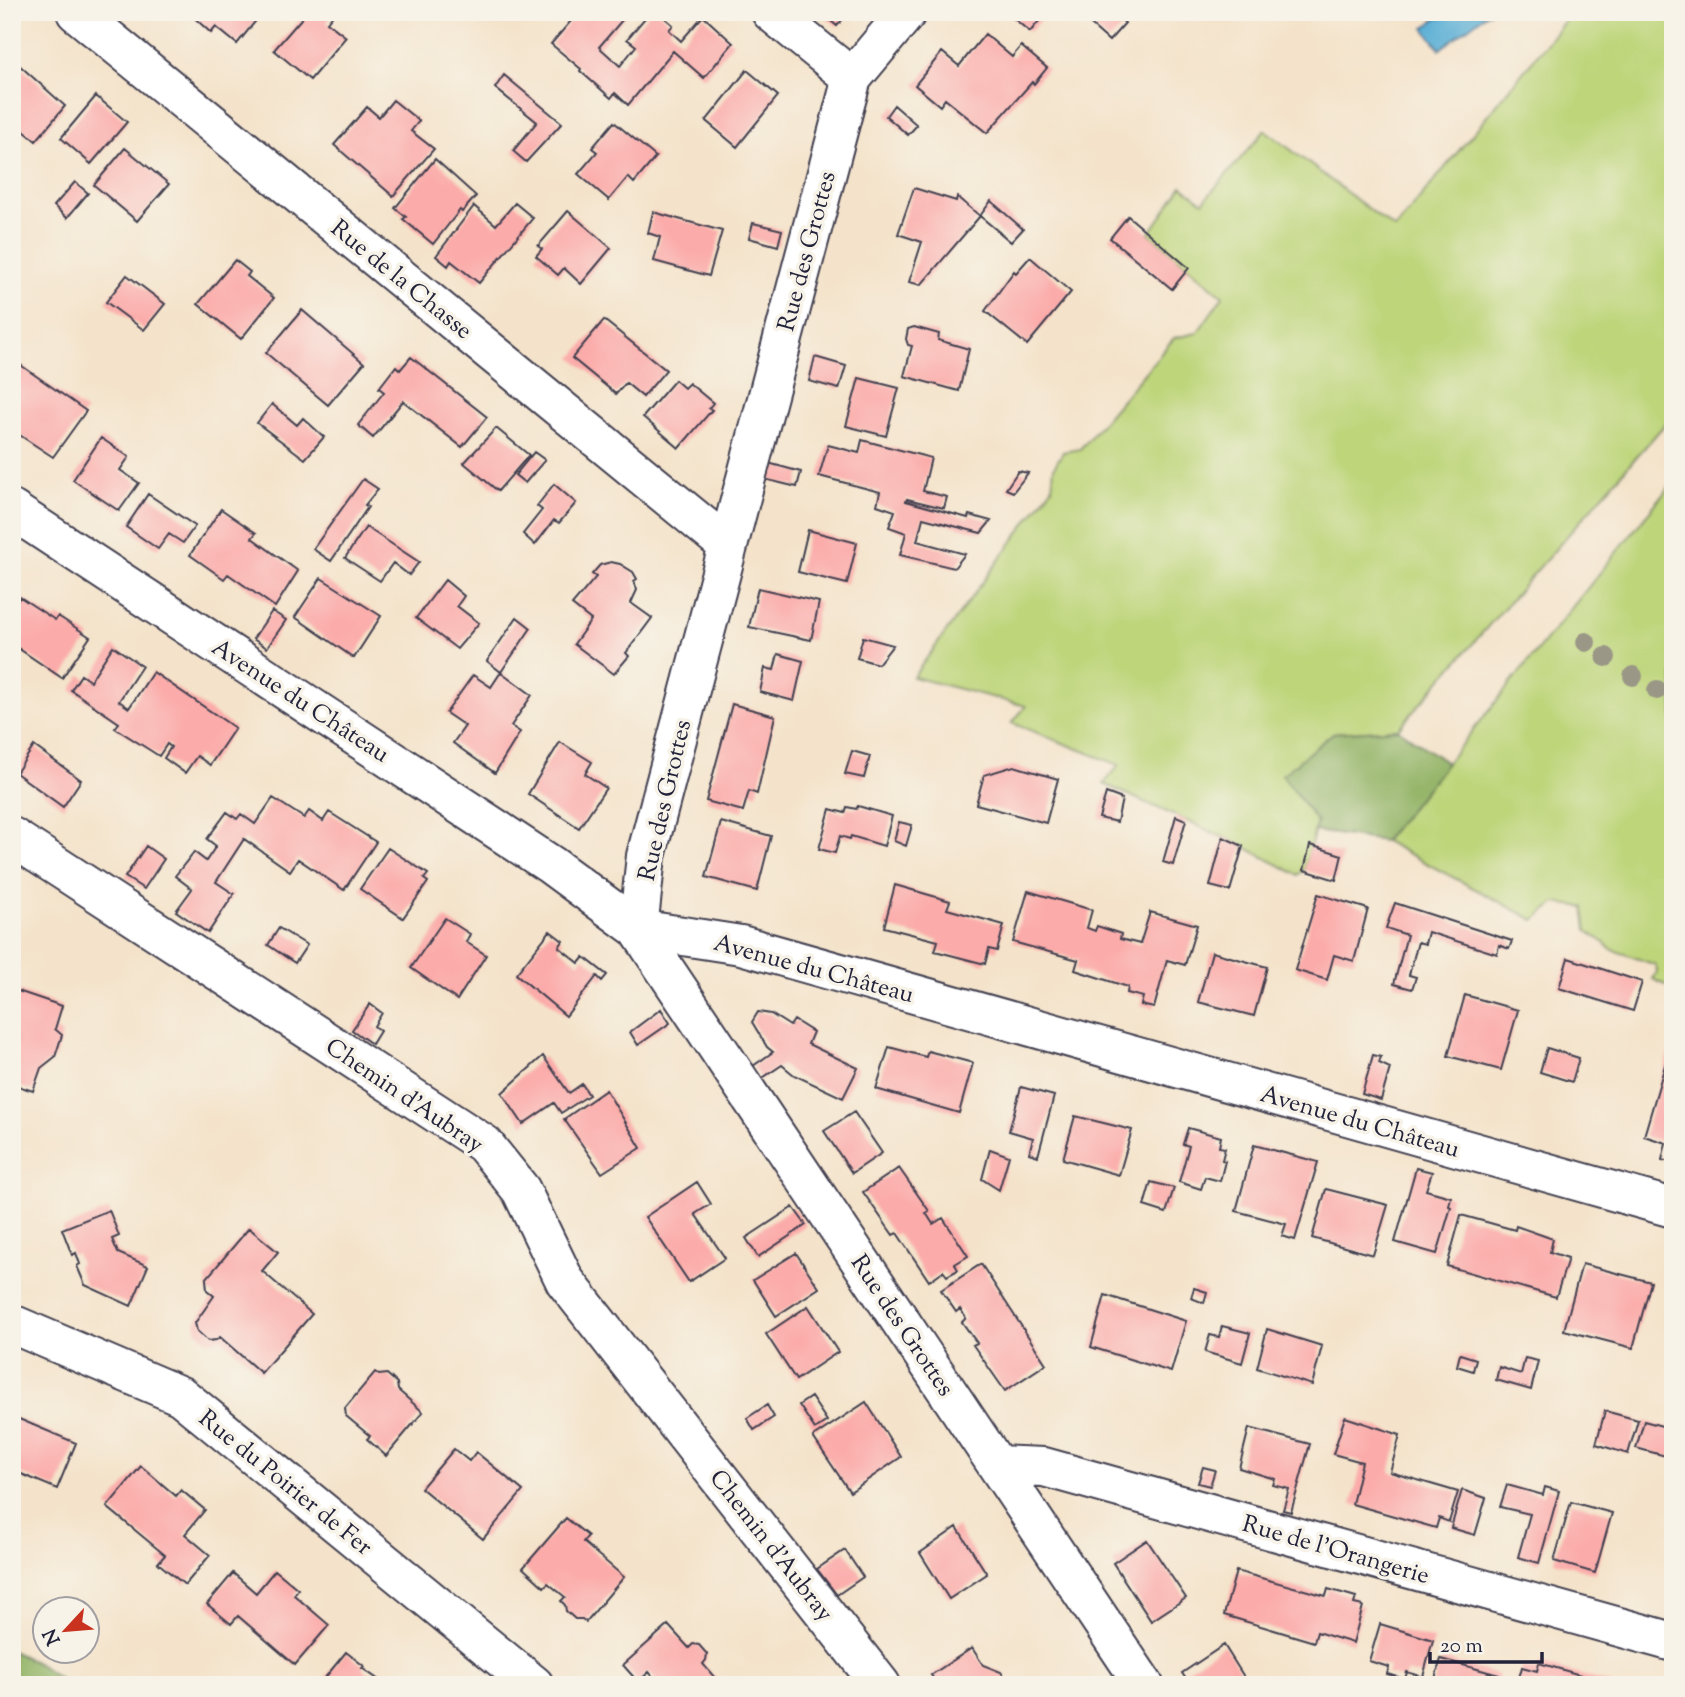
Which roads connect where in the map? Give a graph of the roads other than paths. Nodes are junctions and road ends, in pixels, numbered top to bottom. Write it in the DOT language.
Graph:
graph roads {
  1 [pos="76,12"];
  2 [pos="771,12"];
  3 [pos="907,12"];
  4 [pos="852,78"];
  5 [pos="12,510"];
  6 [pos="728,546"];
  7 [pos="12,836"];
  8 [pos="638,929"];
  9 [pos="1673,1208"];
  10 [pos="12,1324"];
  11 [pos="997,1465"];
  12 [pos="1673,1642"];
  13 [pos="534,1685"];
  14 [pos="881,1685"];
  15 [pos="1144,1685"];
  1 -- 6 [label="street, Rue de la Chasse"];
  2 -- 4 [label="street"];
  3 -- 4 [label="street, Rue des Grottes"];
  4 -- 6 [label="street, Rue des Grottes"];
  5 -- 8 [label="street, Avenue du Château"];
  6 -- 8 [label="street, Rue des Grottes"];
  7 -- 14 [label="street, Chemin d'Aubray"];
  8 -- 9 [label="street, Avenue du Château"];
  8 -- 11 [label="street, Rue des Grottes"];
  10 -- 13 [label="street, Rue du Poirier de Fer"];
  11 -- 12 [label="street, Rue de l'Orangerie"];
  11 -- 15 [label="street, Rue des Grottes"];
}
